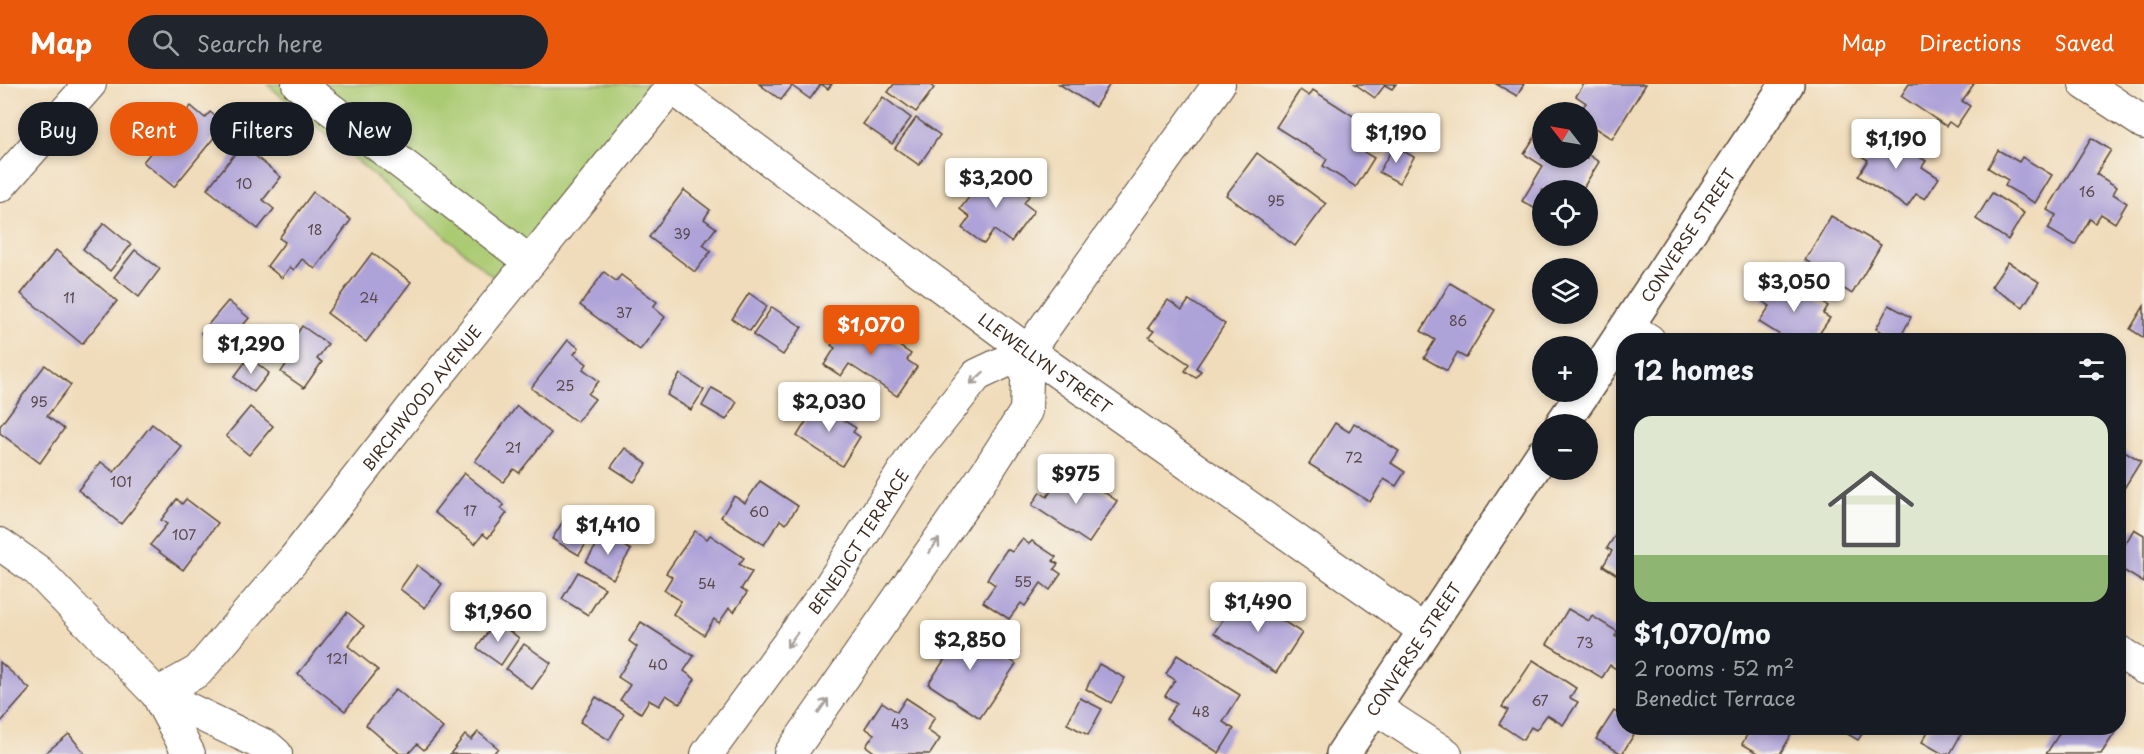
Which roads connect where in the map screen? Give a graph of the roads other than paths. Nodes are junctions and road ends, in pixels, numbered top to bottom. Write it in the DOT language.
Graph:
graph roads {
  1 [pos="90,84"];
  2 [pos="298,84"];
  3 [pos="1219,84"];
  4 [pos="1787,84"];
  5 [pos="2085,84"];
  6 [pos="672,86"];
  7 [pos="2144,123"];
  8 [pos="0,186"];
  9 [pos="530,262"];
  10 [pos="1638,333"];
  11 [pos="1028,351"];
  12 [pos="1616,356"];
  13 [pos="1598,375"];
  14 [pos="1532,470"];
  15 [pos="0,544"];
  16 [pos="1425,632"];
  17 [pos="2126,657"];
  18 [pos="2144,669"];
  19 [pos="157,694"];
  20 [pos="1374,707"];
  21 [pos="189,754"];
  22 [pos="276,754"];
  23 [pos="707,754"];
  24 [pos="790,754"];
  25 [pos="1343,754"];
  26 [pos="1446,754"];
  1 -- 8 [label="street"];
  2 -- 9 [label="street"];
  3 -- 11 [label="street, BENEDICT TERRACE"];
  4 -- 10 [label="main road, CONVERSE STREET"];
  5 -- 7 [label="street"];
  6 -- 9 [label="street, BIRCHWOOD AVENUE"];
  6 -- 11 [label="street, LLEWELLYN STREET"];
  9 -- 19 [label="street, BIRCHWOOD AVENUE"];
  11 -- 16 [label="street, LLEWELLYN STREET"];
  11 -- 23 [label="street, BENEDICT TERRACE, one-way"];
  24 -- 11 [label="street, one-way"];
  12 -- 13 [label="main road, CONVERSE STREET"];
  14 -- 16 [label="main road, CONVERSE STREET"];
  15 -- 19 [label="street"];
  16 -- 20 [label="main road, CONVERSE STREET"];
  17 -- 18 [label="street"];
  19 -- 21 [label="street"];
  19 -- 22 [label="street"];
  20 -- 25 [label="main road, CONVERSE STREET"];
  20 -- 26 [label="street"];
}
